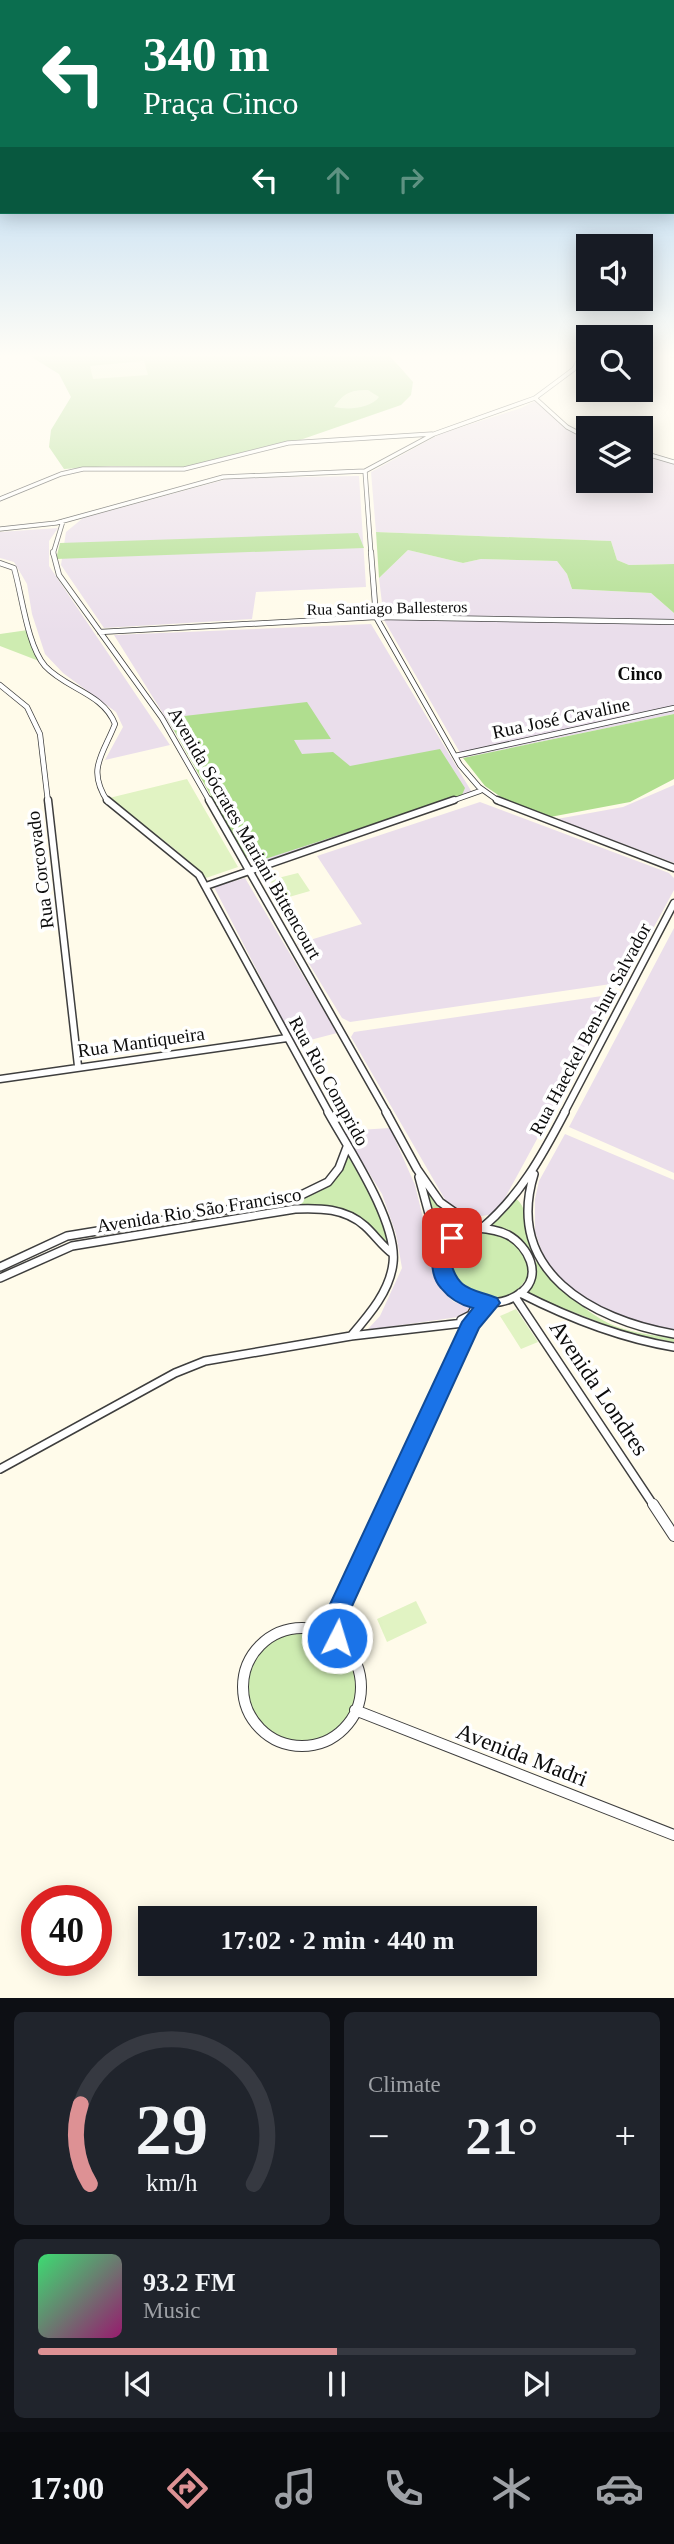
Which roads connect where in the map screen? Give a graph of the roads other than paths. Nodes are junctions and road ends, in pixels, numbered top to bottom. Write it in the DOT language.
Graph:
graph roads {
  1 [pos="267,449"];
  2 [pos="406,449"];
  3 [pos="653,455"];
  4 [pos="674,461"];
  5 [pos="366,471"];
  6 [pos="0,499"];
  7 [pos="63,521"];
  8 [pos="0,529"];
  9 [pos="0,563"];
  10 [pos="376,617"];
  11 [pos="674,622"];
  12 [pos="100,632"];
  13 [pos="0,685"];
  14 [pos="674,708"];
  15 [pos="455,756"];
  16 [pos="480,791"];
  17 [pos="674,868"];
  18 [pos="250,871"];
  19 [pos="206,886"];
  20 [pos="674,903"];
  21 [pos="287,1038"];
  22 [pos="78,1066"];
  23 [pos="0,1079"];
  24 [pos="346,1147"];
  25 [pos="416,1169"];
  26 [pos="535,1169"];
  27 [pos="513,1197"];
  28 [pos="293,1199"];
  29 [pos="527,1207"];
  30 [pos="295,1209"];
  31 [pos="480,1228"];
  32 [pos="533,1252"];
  33 [pos="393,1254"];
  34 [pos="441,1260"];
  35 [pos="0,1267"];
  36 [pos="0,1278"];
  37 [pos="517,1295"];
  38 [pos="478,1302"];
  39 [pos="491,1303"];
  40 [pos="472,1322"];
  41 [pos="453,1324"];
  42 [pos="674,1334"];
  43 [pos="351,1336"];
  44 [pos="674,1347"];
  45 [pos="0,1469"];
  46 [pos="674,1536"];
  47 [pos="328,1632"];
  48 [pos="355,1710"];
  49 [pos="674,1835"];
  1 -- 6 [label="street"];
  2 -- 5 [label="street"];
  3 -- 4 [label="street"];
  5 -- 7 [label="street"];
  5 -- 10 [label="street"];
  7 -- 8 [label="street"];
  7 -- 12 [label="street, Avenida Sócrates Mariani Bittencourt"];
  9 -- 19 [label="street, Rua Rio Comprido"];
  10 -- 11 [label="street, Rua Santiago Ballesteros"];
  10 -- 12 [label="street, Rua Santiago Ballesteros"];
  10 -- 15 [label="street"];
  12 -- 18 [label="street, Avenida Sócrates Mariani Bittencourt"];
  13 -- 22 [label="street, Rua Corcovado"];
  14 -- 15 [label="street, Rua José Cavaline"];
  15 -- 16 [label="street"];
  16 -- 17 [label="street"];
  16 -- 18 [label="street"];
  18 -- 19 [label="street"];
  18 -- 25 [label="street, Avenida Sócrates Mariani Bittencourt"];
  19 -- 21 [label="street, Rua Rio Comprido"];
  20 -- 26 [label="street, Rua Haeckel Ben-hur Salvador"];
  21 -- 22 [label="street, Rua Mantiqueira"];
  21 -- 24 [label="street, Rua Rio Comprido"];
  22 -- 23 [label="street, Rua Mantiqueira"];
  24 -- 28 [label="street, Avenida Rio São Francisco"];
  24 -- 33 [label="street, Rua Rio Comprido"];
  25 -- 31 [label="street, Avenida Sócrates Mariani Bittencourt"];
  25 -- 34 [label="street, Avenida Sócrates Mariani Bittencourt"];
  26 -- 27 [label="street, Rua Haeckel Ben-hur Salvador"];
  26 -- 29 [label="street, Rua Haeckel Ben-hur Salvador"];
  27 -- 29 [label="street"];
  27 -- 31 [label="street, Rua Haeckel Ben-hur Salvador"];
  28 -- 30 [label="street"];
  28 -- 35 [label="street, Avenida Rio São Francisco"];
  29 -- 32 [label="street, Rua Haeckel Ben-hur Salvador"];
  30 -- 33 [label="street, Avenida Rio São Francisco"];
  30 -- 36 [label="street, Avenida Rio São Francisco"];
  31 -- 32 [label="street"];
  31 -- 34 [label="street"];
  32 -- 37 [label="street"];
  32 -- 42 [label="street"];
  33 -- 43 [label="street, Rua Rio Comprido"];
  34 -- 38 [label="street"];
  37 -- 39 [label="street"];
  37 -- 44 [label="street"];
  37 -- 46 [label="street, Avenida Londres"];
  38 -- 39 [label="street"];
  38 -- 41 [label="street"];
  39 -- 40 [label="street"];
  40 -- 41 [label="street"];
  40 -- 47 [label="street"];
  41 -- 43 [label="street"];
  43 -- 45 [label="street"];
  47 -- 48 [label="street"];
  47 -- 48 [label="street"];
  48 -- 49 [label="street, Avenida Madri"];
}
